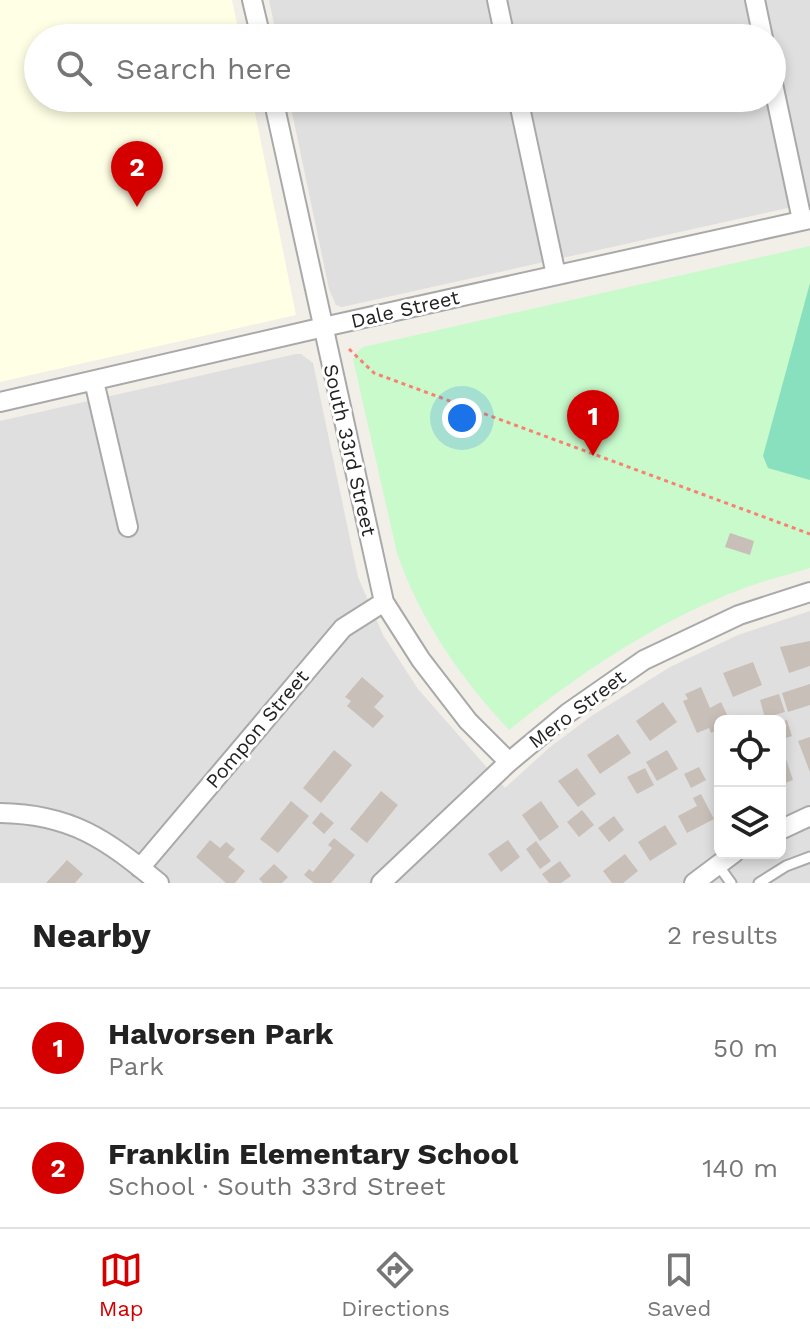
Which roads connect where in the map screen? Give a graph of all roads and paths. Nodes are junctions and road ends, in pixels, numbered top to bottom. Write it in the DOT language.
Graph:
graph roads {
  1 [pos="252,0"];
  2 [pos="497,0"];
  3 [pos="755,0"];
  4 [pos="258,24"];
  5 [pos="502,24"];
  6 [pos="760,24"];
  7 [pos="276,112"];
  8 [pos="521,112"];
  9 [pos="780,112"];
  10 [pos="806,220"];
  11 [pos="556,275"];
  12 [pos="322,327"];
  13 [pos="349,349"];
  14 [pos="94,381"];
  15 [pos="0,402"];
  16 [pos="128,527"];
  17 [pos="810,534"];
  18 [pos="810,592"];
  19 [pos="384,602"];
  20 [pos="509,762"];
  21 [pos="0,813"];
  22 [pos="810,816"];
  23 [pos="786,827"];
  24 [pos="810,857"];
  25 [pos="726,859"];
  26 [pos="718,865"];
  27 [pos="140,868"];
  28 [pos="159,883"];
  29 [pos="381,883"];
  30 [pos="694,883"];
  31 [pos="731,883"];
  32 [pos="759,883"];
  1 -- 4 [label="street"];
  2 -- 5 [label="street"];
  3 -- 6 [label="street"];
  7 -- 12 [label="street, South 33rd Street"];
  8 -- 11 [label="street"];
  9 -- 10 [label="street"];
  10 -- 11 [label="street, Dale Street"];
  11 -- 12 [label="street, Dale Street"];
  12 -- 14 [label="street, Dale Street"];
  12 -- 19 [label="street, South 33rd Street"];
  13 -- 17 [label="path"];
  14 -- 15 [label="street, Dale Street"];
  14 -- 16 [label="street"];
  18 -- 20 [label="street, Mero Street"];
  19 -- 20 [label="street, South 33rd Street"];
  19 -- 27 [label="street, Pompon Street"];
  20 -- 29 [label="street, Mero Street"];
  21 -- 27 [label="street"];
  22 -- 23 [label="street"];
  24 -- 32 [label="lane"];
  25 -- 26 [label="street"];
  26 -- 30 [label="street"];
  26 -- 31 [label="lane"];
  27 -- 28 [label="street"];
}
